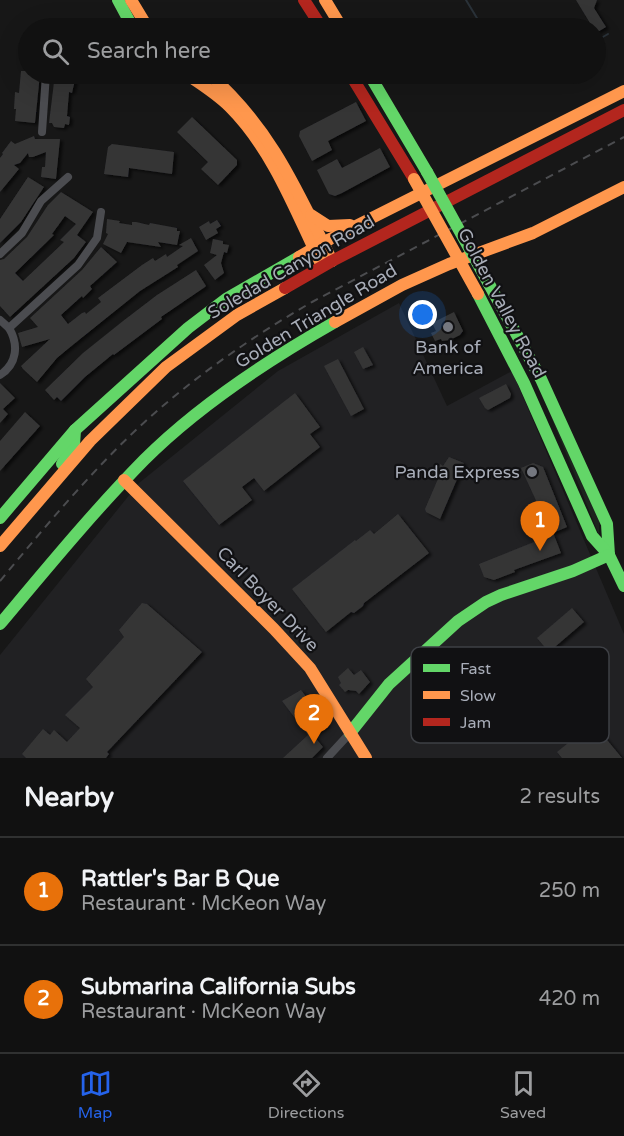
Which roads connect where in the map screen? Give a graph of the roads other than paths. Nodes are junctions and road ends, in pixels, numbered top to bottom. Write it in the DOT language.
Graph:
graph roads {
  1 [pos="118,0"];
  2 [pos="131,0"];
  3 [pos="304,0"];
  4 [pos="325,0"];
  5 [pos="128,18"];
  6 [pos="142,18"];
  7 [pos="316,18"];
  8 [pos="336,18"];
  9 [pos="45,84"];
  10 [pos="199,84"];
  11 [pos="221,84"];
  12 [pos="356,84"];
  13 [pos="375,84"];
  14 [pos="624,91"];
  15 [pos="624,110"];
  16 [pos="42,132"];
  17 [pos="68,177"];
  18 [pos="624,187"];
  19 [pos="101,212"];
  20 [pos="308,212"];
  21 [pos="363,222"];
  22 [pos="318,245"];
  23 [pos="0,254"];
  24 [pos="327,264"];
  25 [pos="0,320"];
  26 [pos="9,328"];
  27 [pos="166,367"];
  28 [pos="0,375"];
  29 [pos="73,435"];
  30 [pos="124,480"];
  31 [pos="52,486"];
  32 [pos="0,518"];
  33 [pos="0,546"];
  34 [pos="609,555"];
  35 [pos="624,586"];
  36 [pos="0,624"];
  37 [pos="429,647"];
  38 [pos="411,663"];
  39 [pos="350,733"];
  40 [pos="327,758"];
  41 [pos="366,758"];
  1 -- 5 [label="main road"];
  2 -- 6 [label="main road"];
  3 -- 7 [label="main road"];
  4 -- 8 [label="main road"];
  9 -- 16 [label="street"];
  10 -- 22 [label="main road"];
  11 -- 20 [label="main road"];
  12 -- 34 [label="main road, Golden Valley Road, bridge"];
  13 -- 34 [label="main road, Golden Valley Road, bridge"];
  14 -- 21 [label="main road, Soledad Canyon Road"];
  15 -- 24 [label="main road, Soledad Canyon Road"];
  17 -- 23 [label="street"];
  18 -- 30 [label="main road, Golden Triangle Road"];
  19 -- 26 [label="street"];
  20 -- 21 [label="main road"];
  20 -- 22 [label="main road"];
  21 -- 22 [label="main road, Soledad Canyon Road"];
  22 -- 24 [label="main road"];
  22 -- 29 [label="main road, Soledad Canyon Road"];
  24 -- 27 [label="main road, Soledad Canyon Road"];
  25 -- 26 [label="street"];
  26 -- 28 [label="street"];
  27 -- 29 [label="main road"];
  27 -- 31 [label="main road, Soledad Canyon Road"];
  29 -- 31 [label="main road"];
  29 -- 32 [label="main road, Soledad Canyon Road"];
  30 -- 36 [label="main road, Golden Triangle Road"];
  30 -- 39 [label="main road, Carl Boyer Drive"];
  31 -- 33 [label="main road, Soledad Canyon Road"];
  34 -- 35 [label="main road, Golden Valley Road"];
  34 -- 37 [label="main road"];
  38 -- 39 [label="main road"];
  39 -- 40 [label="street"];
  39 -- 41 [label="main road, Carl Boyer Drive"];
}
